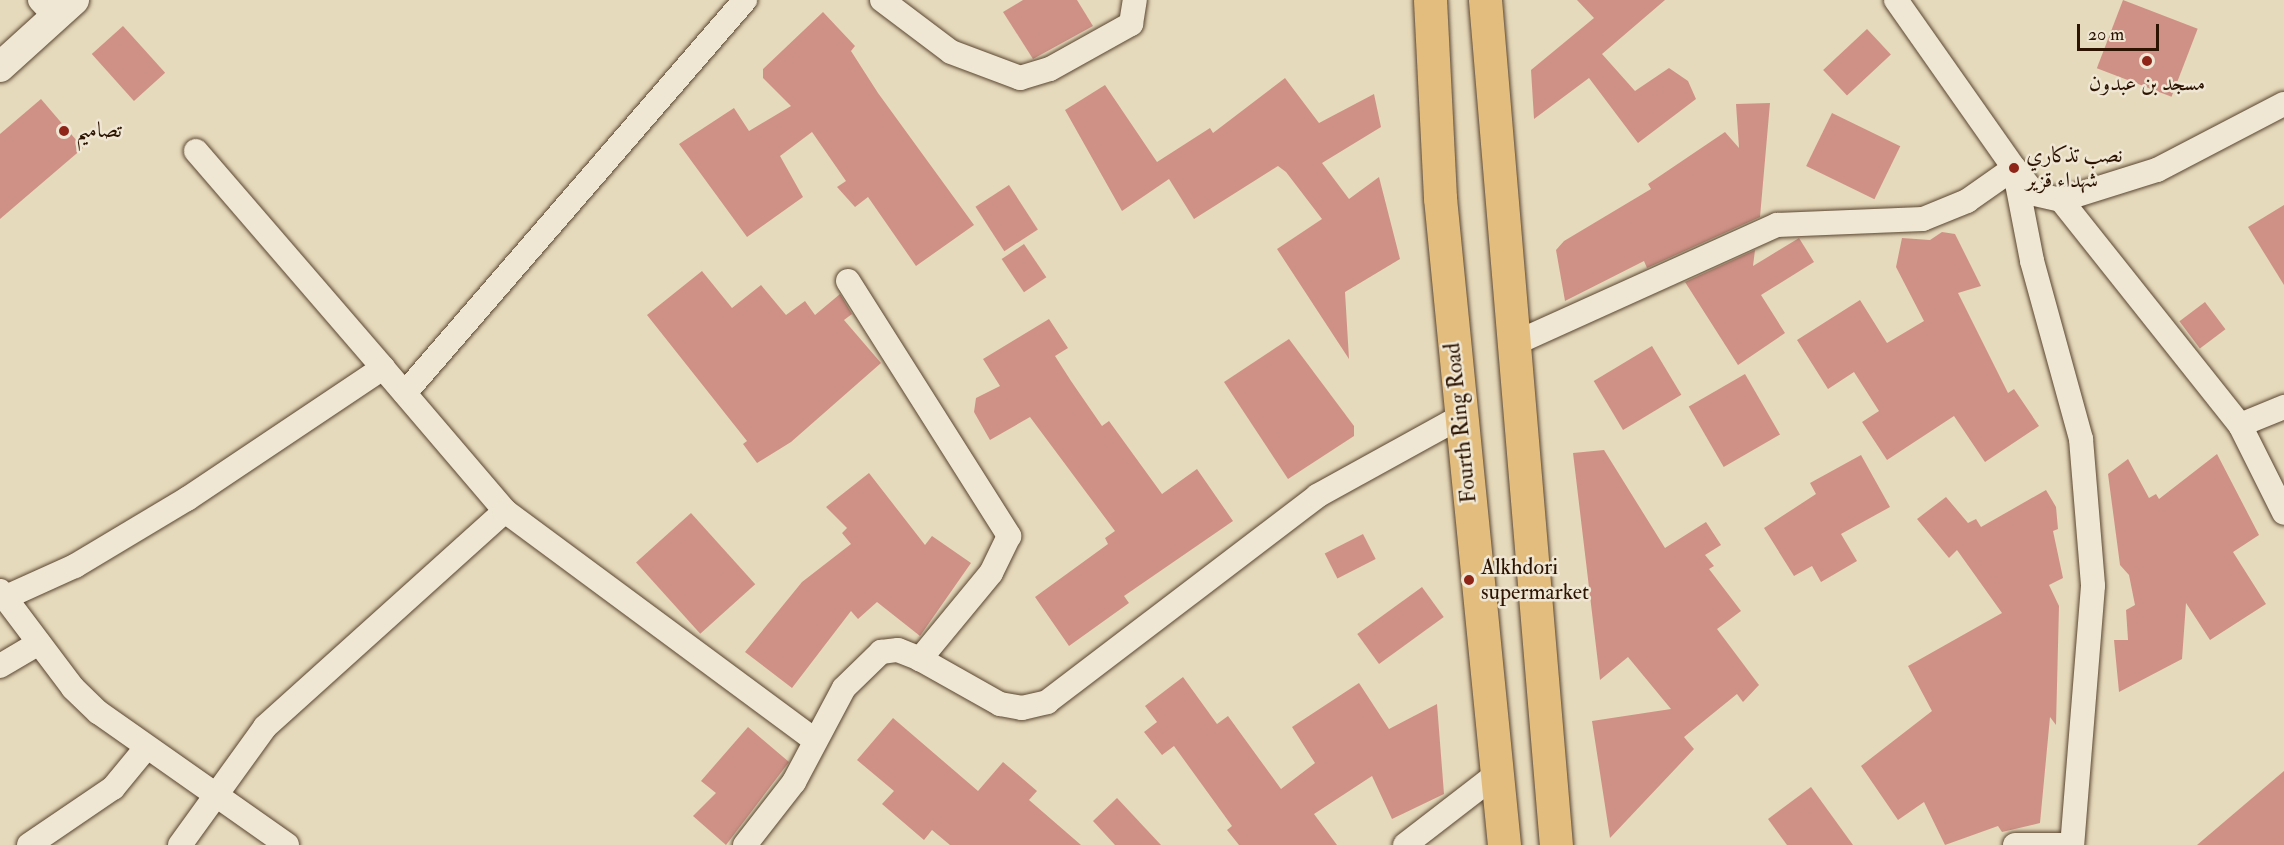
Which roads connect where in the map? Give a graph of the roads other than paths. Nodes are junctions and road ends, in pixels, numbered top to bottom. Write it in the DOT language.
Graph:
graph roads {
  1 [pos="746,0"];
  2 [pos="882,0"];
  3 [pos="1135,0"];
  4 [pos="1430,0"];
  5 [pos="1485,0"];
  6 [pos="1896,0"];
  7 [pos="57,6"];
  8 [pos="0,67"];
  9 [pos="2284,104"];
  10 [pos="196,151"];
  11 [pos="2014,168"];
  12 [pos="2061,200"];
  13 [pos="848,281"];
  14 [pos="1511,345"];
  15 [pos="383,368"];
  16 [pos="405,393"];
  17 [pos="2284,407"];
  18 [pos="1460,417"];
  19 [pos="2240,425"];
  20 [pos="505,511"];
  21 [pos="2284,513"];
  22 [pos="2,594"];
  23 [pos="39,643"];
  24 [pos="920,659"];
  25 [pos="0,666"];
  26 [pos="815,740"];
  27 [pos="146,748"];
  28 [pos="1498,773"];
  29 [pos="214,790"];
  30 [pos="29,845"];
  31 [pos="180,845"];
  32 [pos="287,845"];
  33 [pos="745,845"];
  34 [pos="1405,845"];
  35 [pos="1504,845"];
  36 [pos="1556,845"];
  37 [pos="2015,845"];
  38 [pos="2072,845"];
  1 -- 16 [label="street"];
  2 -- 3 [label="street"];
  4 -- 18 [label="main road, Fourth Ring Road"];
  5 -- 14 [label="main road"];
  6 -- 11 [label="street"];
  7 -- 8 [label="street"];
  9 -- 12 [label="street"];
  10 -- 15 [label="street"];
  11 -- 12 [label="street"];
  11 -- 14 [label="street"];
  11 -- 38 [label="street"];
  12 -- 19 [label="street"];
  13 -- 24 [label="street"];
  14 -- 36 [label="main road"];
  15 -- 16 [label="street"];
  15 -- 22 [label="street"];
  16 -- 20 [label="street"];
  17 -- 19 [label="street"];
  18 -- 24 [label="street"];
  18 -- 28 [label="main road, Fourth Ring Road"];
  19 -- 21 [label="street"];
  20 -- 26 [label="street"];
  20 -- 29 [label="street"];
  22 -- 23 [label="street"];
  23 -- 25 [label="street"];
  23 -- 27 [label="street"];
  24 -- 26 [label="street"];
  26 -- 33 [label="street"];
  27 -- 29 [label="street"];
  27 -- 30 [label="street"];
  28 -- 34 [label="street"];
  28 -- 35 [label="main road, Fourth Ring Road"];
  29 -- 31 [label="street"];
  29 -- 32 [label="street"];
  37 -- 38 [label="street"];
}
